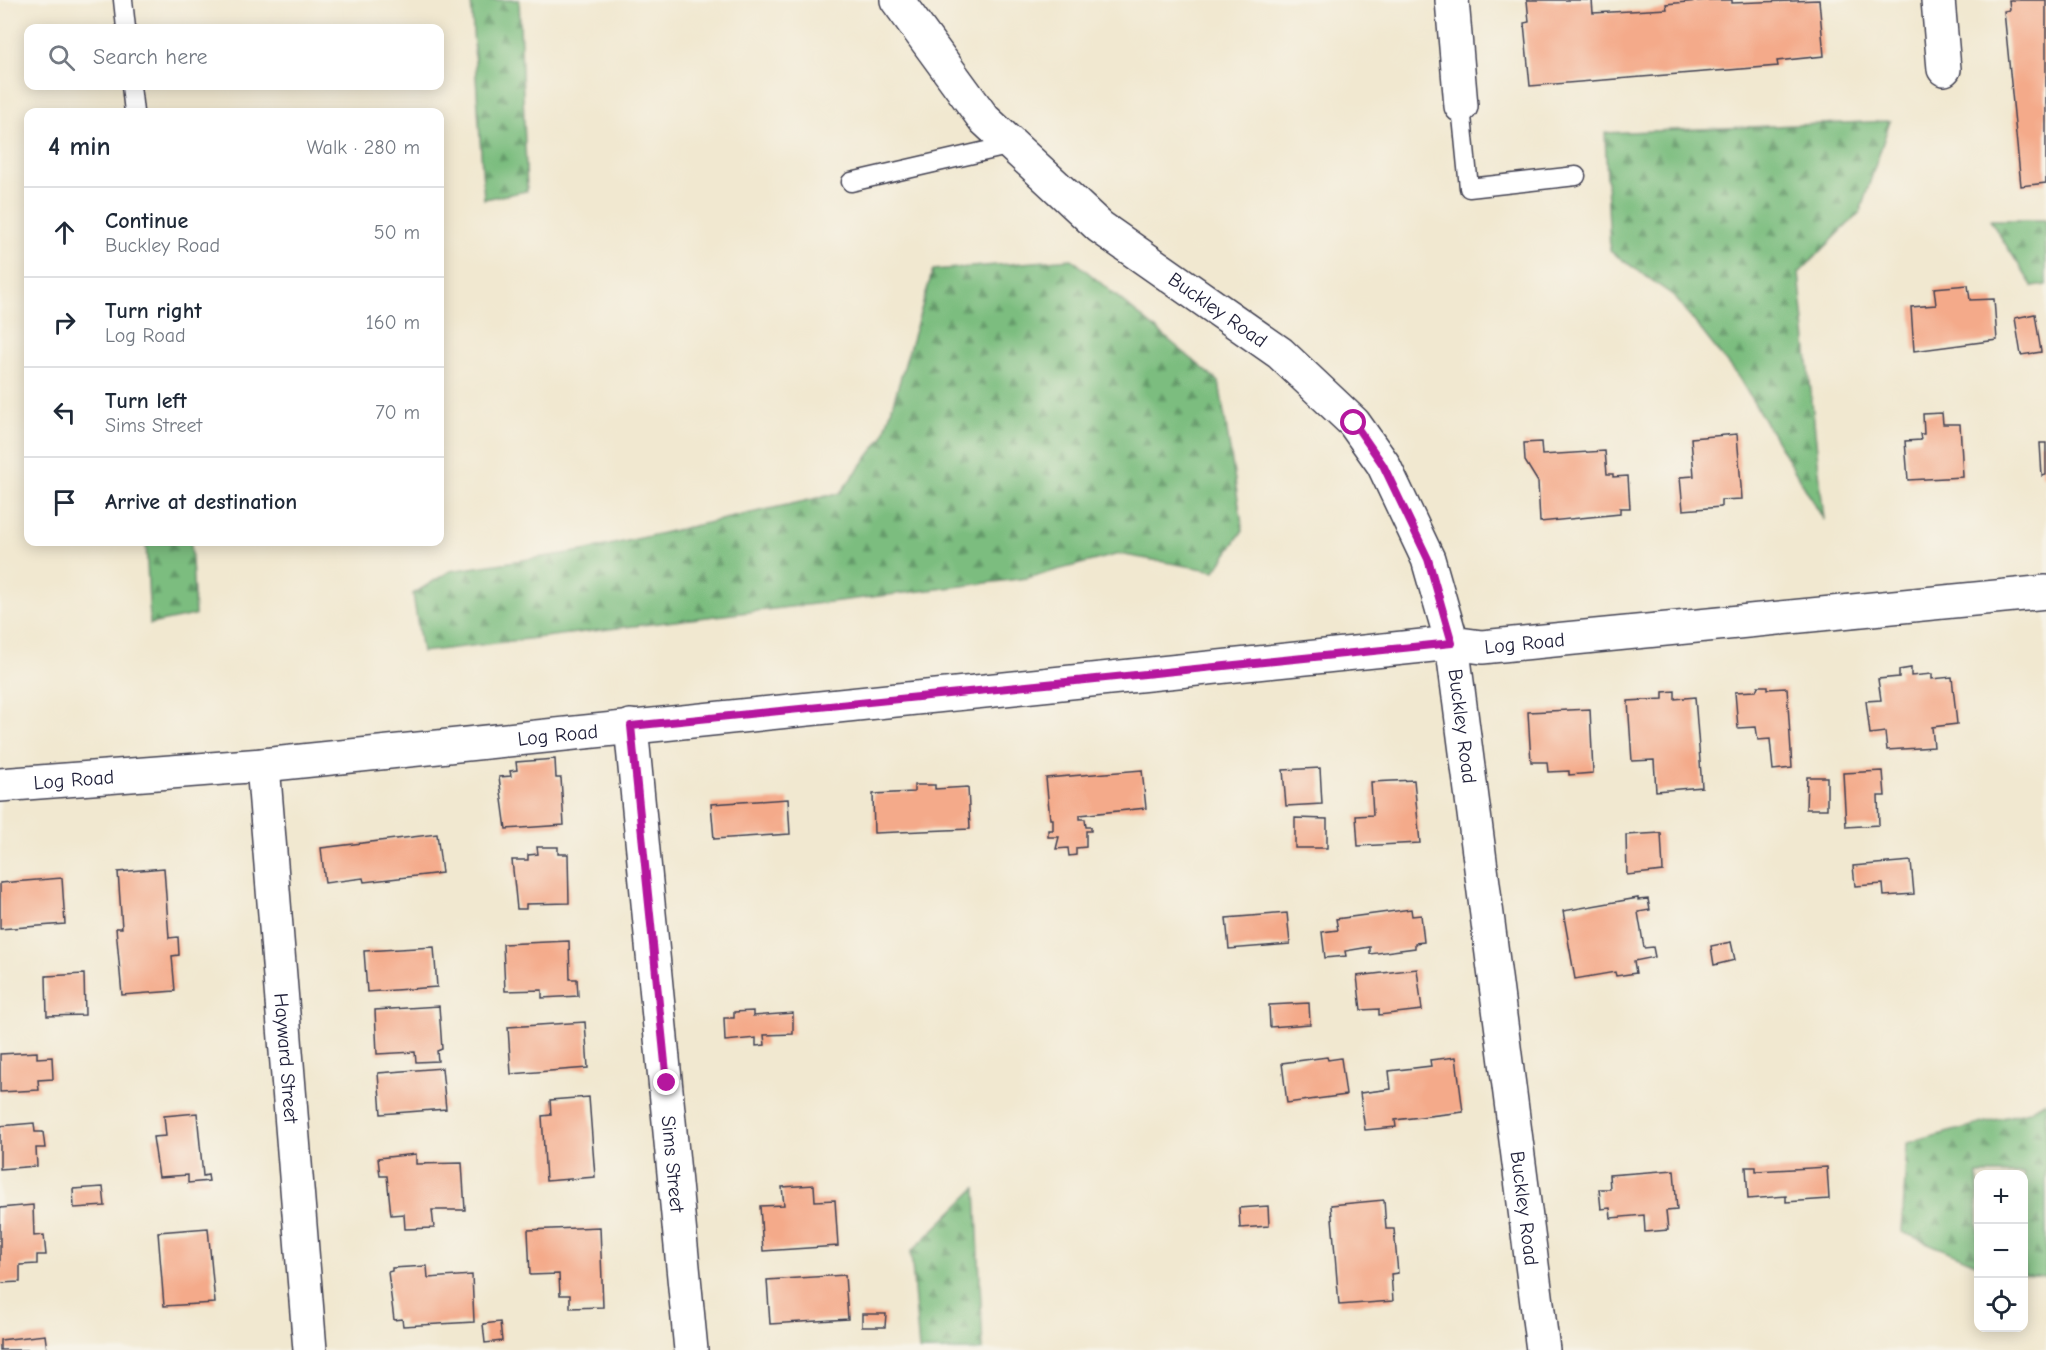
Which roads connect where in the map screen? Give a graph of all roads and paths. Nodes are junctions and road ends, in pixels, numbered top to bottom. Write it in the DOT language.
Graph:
graph roads {
  1 [pos="123,0"];
  2 [pos="897,0"];
  3 [pos="1452,0"];
  4 [pos="1938,0"];
  5 [pos="126,24"];
  6 [pos="1944,69"];
  7 [pos="131,90"];
  8 [pos="1461,106"];
  9 [pos="134,108"];
  10 [pos="1012,146"];
  11 [pos="1576,176"];
  12 [pos="851,182"];
  13 [pos="2046,592"];
  14 [pos="1452,643"];
  15 [pos="631,726"];
  16 [pos="262,765"];
  17 [pos="0,785"];
  18 [pos="310,1350"];
  19 [pos="691,1350"];
  20 [pos="1543,1350"];
  1 -- 5 [label="lane"];
  2 -- 10 [label="street, Buckley Road"];
  3 -- 8 [label="street"];
  4 -- 6 [label="street"];
  7 -- 9 [label="lane"];
  8 -- 11 [label="lane"];
  10 -- 12 [label="lane"];
  10 -- 14 [label="street, Buckley Road"];
  13 -- 14 [label="street, Log Road"];
  14 -- 15 [label="street, Log Road"];
  14 -- 20 [label="street, Buckley Road"];
  15 -- 16 [label="street, Log Road"];
  15 -- 19 [label="street, Sims Street"];
  16 -- 17 [label="street, Log Road"];
  16 -- 18 [label="street, Hayward Street"];
}
